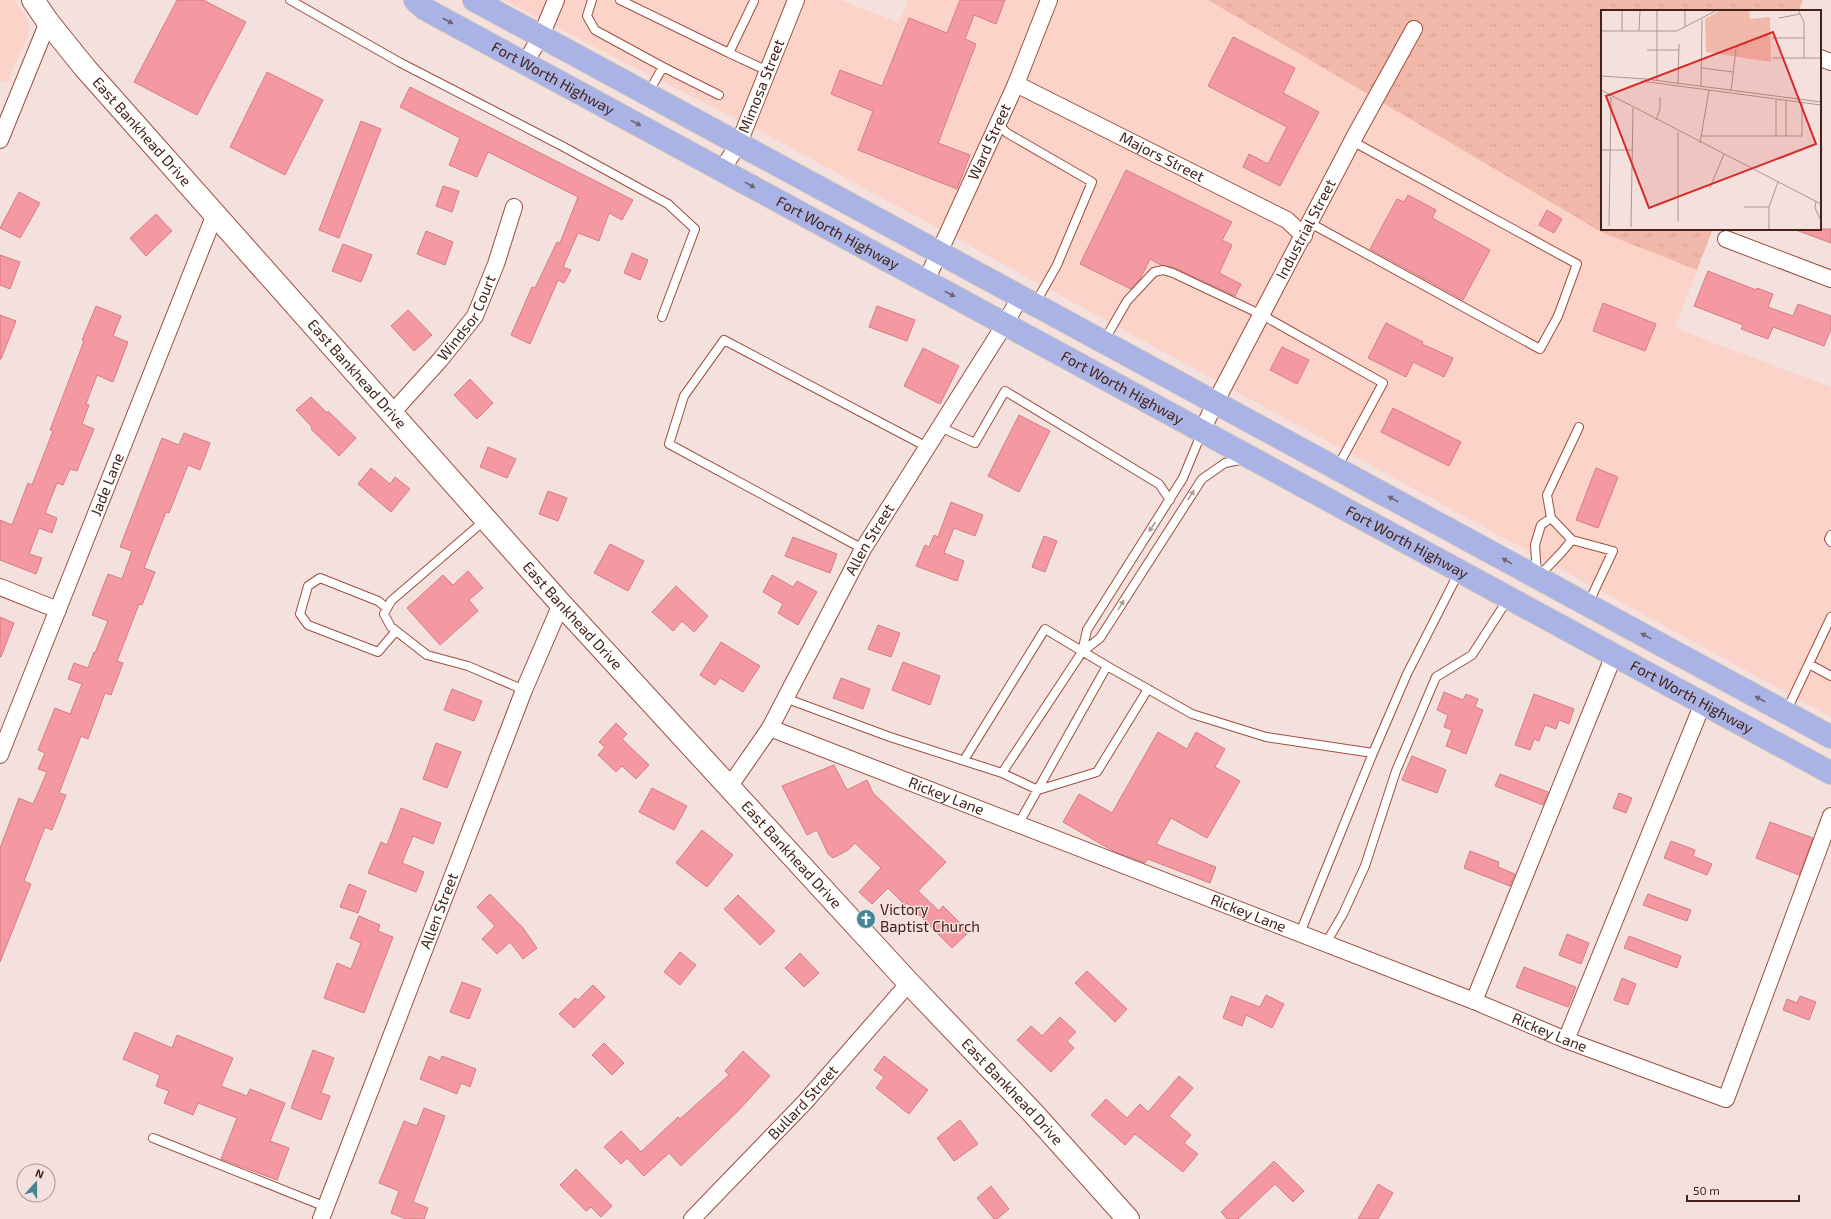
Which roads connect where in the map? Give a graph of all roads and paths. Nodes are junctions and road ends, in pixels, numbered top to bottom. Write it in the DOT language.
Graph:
graph roads {
  1 [pos="33,0"];
  2 [pos="290,0"];
  3 [pos="415,0"];
  4 [pos="474,0"];
  5 [pos="556,0"];
  6 [pos="592,0"];
  7 [pos="620,0"];
  8 [pos="796,0"];
  9 [pos="1049,0"];
  10 [pos="754,1"];
  11 [pos="48,22"];
  12 [pos="1414,28"];
  13 [pos="541,36"];
  14 [pos="729,53"];
  15 [pos="1821,58"];
  16 [pos="1831,62"];
  17 [pos="525,63"];
  18 [pos="663,67"];
  19 [pos="768,71"];
  20 [pos="1016,84"];
  21 [pos="647,94"];
  22 [pos="719,95"];
  23 [pos="998,124"];
  24 [pos="0,140"];
  25 [pos="1352,141"];
  26 [pos="739,144"];
  27 [pos="722,170"];
  28 [pos="514,208"];
  29 [pos="215,214"];
  30 [pos="1307,229"];
  31 [pos="1726,239"];
  32 [pos="940,253"];
  33 [pos="1831,279"];
  34 [pos="926,281"];
  35 [pos="1027,301"];
  36 [pos="1262,314"];
  37 [pos="662,317"];
  38 [pos="1005,324"];
  39 [pos="1104,342"];
  40 [pos="1215,403"];
  41 [pos="392,413"];
  42 [pos="940,427"];
  43 [pos="1579,427"];
  44 [pos="1202,431"];
  45 [pos="927,447"];
  46 [pos="1249,457"];
  47 [pos="1337,469"];
  48 [pos="1170,500"];
  49 [pos="1551,518"];
  50 [pos="486,519"];
  51 [pos="1831,535"];
  52 [pos="1572,540"];
  53 [pos="1831,542"];
  54 [pos="863,549"];
  55 [pos="1460,571"];
  56 [pos="1537,578"];
  57 [pos="0,587"];
  58 [pos="1516,602"];
  59 [pos="561,604"];
  60 [pos="1588,605"];
  61 [pos="387,608"];
  62 [pos="58,610"];
  63 [pos="1831,617"];
  64 [pos="396,631"];
  65 [pos="1082,652"];
  66 [pos="1614,655"];
  67 [pos="1809,664"];
  68 [pos="1107,666"];
  69 [pos="1831,676"];
  70 [pos="1148,689"];
  71 [pos="524,690"];
  72 [pos="786,698"];
  73 [pos="1704,704"];
  74 [pos="1785,712"];
  75 [pos="770,728"];
  76 [pos="1831,737"];
  77 [pos="1770,740"];
  78 [pos="1373,753"];
  79 [pos="0,755"];
  80 [pos="964,760"];
  81 [pos="1002,773"];
  82 [pos="1831,773"];
  83 [pos="729,788"];
  84 [pos="1038,790"];
  85 [pos="1831,816"];
  86 [pos="1019,823"];
  87 [pos="1300,933"];
  88 [pos="1326,943"];
  89 [pos="909,983"];
  90 [pos="1474,1001"];
  91 [pos="1566,1040"];
  92 [pos="153,1138"];
  93 [pos="324,1213"];
  94 [pos="692,1219"];
  95 [pos="1128,1219"];
  1 -- 11 [label="street, East Bankhead Drive"];
  2 -- 37 [label="lane"];
  3 -- 17 [label="main road, Fort Worth Highway, one-way"];
  4 -- 13 [label="main road, Fort Worth Highway"];
  5 -- 13 [label="street"];
  6 -- 18 [label="lane"];
  7 -- 14 [label="lane"];
  8 -- 19 [label="street, Mimosa Street"];
  9 -- 20 [label="street, Ward Street"];
  10 -- 14 [label="lane"];
  11 -- 24 [label="street"];
  11 -- 29 [label="street, East Bankhead Drive"];
  12 -- 25 [label="street, Industrial Street"];
  13 -- 17 [label="street"];
  13 -- 21 [label="main road, Fort Worth Highway"];
  14 -- 19 [label="lane"];
  15 -- 16 [label="street"];
  17 -- 27 [label="main road, Fort Worth Highway, one-way"];
  18 -- 21 [label="lane"];
  18 -- 22 [label="lane"];
  19 -- 26 [label="street, Mimosa Street"];
  20 -- 23 [label="street, Ward Street"];
  20 -- 30 [label="street, Majors Street"];
  21 -- 26 [label="main road, Fort Worth Highway"];
  23 -- 32 [label="street, Ward Street"];
  23 -- 35 [label="lane"];
  25 -- 30 [label="street, Industrial Street"];
  25 -- 30 [label="lane"];
  26 -- 27 [label="street, Mimosa Street"];
  26 -- 32 [label="main road, Fort Worth Highway"];
  27 -- 34 [label="main road, Fort Worth Highway, one-way"];
  28 -- 41 [label="street, Windsor Court"];
  29 -- 41 [label="street, East Bankhead Drive"];
  29 -- 62 [label="street, Jade Lane"];
  30 -- 36 [label="street, Industrial Street"];
  31 -- 33 [label="street"];
  32 -- 34 [label="street, Ward Street"];
  32 -- 35 [label="main road, Fort Worth Highway"];
  34 -- 38 [label="main road, Fort Worth Highway, one-way"];
  35 -- 38 [label="street, Allen Street"];
  35 -- 39 [label="main road, Fort Worth Highway"];
  36 -- 39 [label="lane"];
  36 -- 40 [label="street, Industrial Street"];
  36 -- 47 [label="lane"];
  38 -- 42 [label="street, Allen Street"];
  38 -- 44 [label="main road, Fort Worth Highway"];
  39 -- 40 [label="main road, Fort Worth Highway"];
  40 -- 44 [label="street, Industrial Street"];
  40 -- 47 [label="main road, Fort Worth Highway"];
  41 -- 50 [label="street, East Bankhead Drive"];
  42 -- 45 [label="street, Allen Street"];
  42 -- 48 [label="lane"];
  43 -- 49 [label="lane"];
  44 -- 46 [label="main road, Fort Worth Highway"];
  44 -- 48 [label="lane"];
  45 -- 54 [label="street, Allen Street"];
  45 -- 54 [label="lane"];
  46 -- 55 [label="main road, Fort Worth Highway"];
  65 -- 46 [label="lane, one-way"];
  56 -- 47 [label="main road, Fort Worth Highway, one-way"];
  48 -- 65 [label="lane, one-way"];
  49 -- 52 [label="lane"];
  49 -- 56 [label="lane"];
  50 -- 59 [label="street, East Bankhead Drive"];
  50 -- 61 [label="lane"];
  51 -- 53 [label="lane"];
  52 -- 56 [label="lane"];
  52 -- 60 [label="lane"];
  54 -- 72 [label="street, Allen Street"];
  55 -- 58 [label="main road, Fort Worth Highway"];
  55 -- 78 [label="lane"];
  56 -- 58 [label="main road"];
  56 -- 60 [label="main road, Fort Worth Highway"];
  57 -- 62 [label="street"];
  58 -- 66 [label="main road, Fort Worth Highway"];
  58 -- 88 [label="lane"];
  59 -- 71 [label="street, Allen Street"];
  59 -- 83 [label="street, East Bankhead Drive"];
  74 -- 60 [label="main road, Fort Worth Highway, one-way"];
  61 -- 64 [label="lane"];
  61 -- 64 [label="lane"];
  62 -- 79 [label="street, Jade Lane"];
  63 -- 67 [label="lane"];
  64 -- 71 [label="lane"];
  65 -- 68 [label="lane"];
  65 -- 80 [label="lane"];
  65 -- 81 [label="lane"];
  66 -- 73 [label="main road, Fort Worth Highway"];
  66 -- 90 [label="street"];
  67 -- 69 [label="lane"];
  67 -- 74 [label="lane"];
  68 -- 70 [label="lane"];
  68 -- 84 [label="lane"];
  70 -- 78 [label="lane"];
  70 -- 84 [label="lane"];
  71 -- 93 [label="street, Allen Street"];
  72 -- 75 [label="street, Allen Street"];
  72 -- 80 [label="lane"];
  73 -- 77 [label="main road, Fort Worth Highway"];
  73 -- 91 [label="street"];
  74 -- 76 [label="main road, Fort Worth Highway"];
  74 -- 77 [label="main road"];
  75 -- 83 [label="street, Allen Street"];
  75 -- 86 [label="street, Rickey Lane"];
  77 -- 82 [label="main road, Fort Worth Highway"];
  78 -- 87 [label="lane"];
  80 -- 81 [label="lane"];
  81 -- 84 [label="lane"];
  83 -- 89 [label="street, East Bankhead Drive"];
  84 -- 86 [label="lane"];
  85 -- 91 [label="street, Rickey Lane"];
  86 -- 87 [label="street, Rickey Lane"];
  87 -- 88 [label="street, Rickey Lane"];
  88 -- 90 [label="street, Rickey Lane"];
  89 -- 94 [label="street, Bullard Street"];
  89 -- 95 [label="street, East Bankhead Drive"];
  90 -- 91 [label="street, Rickey Lane"];
  92 -- 93 [label="lane"];
}
